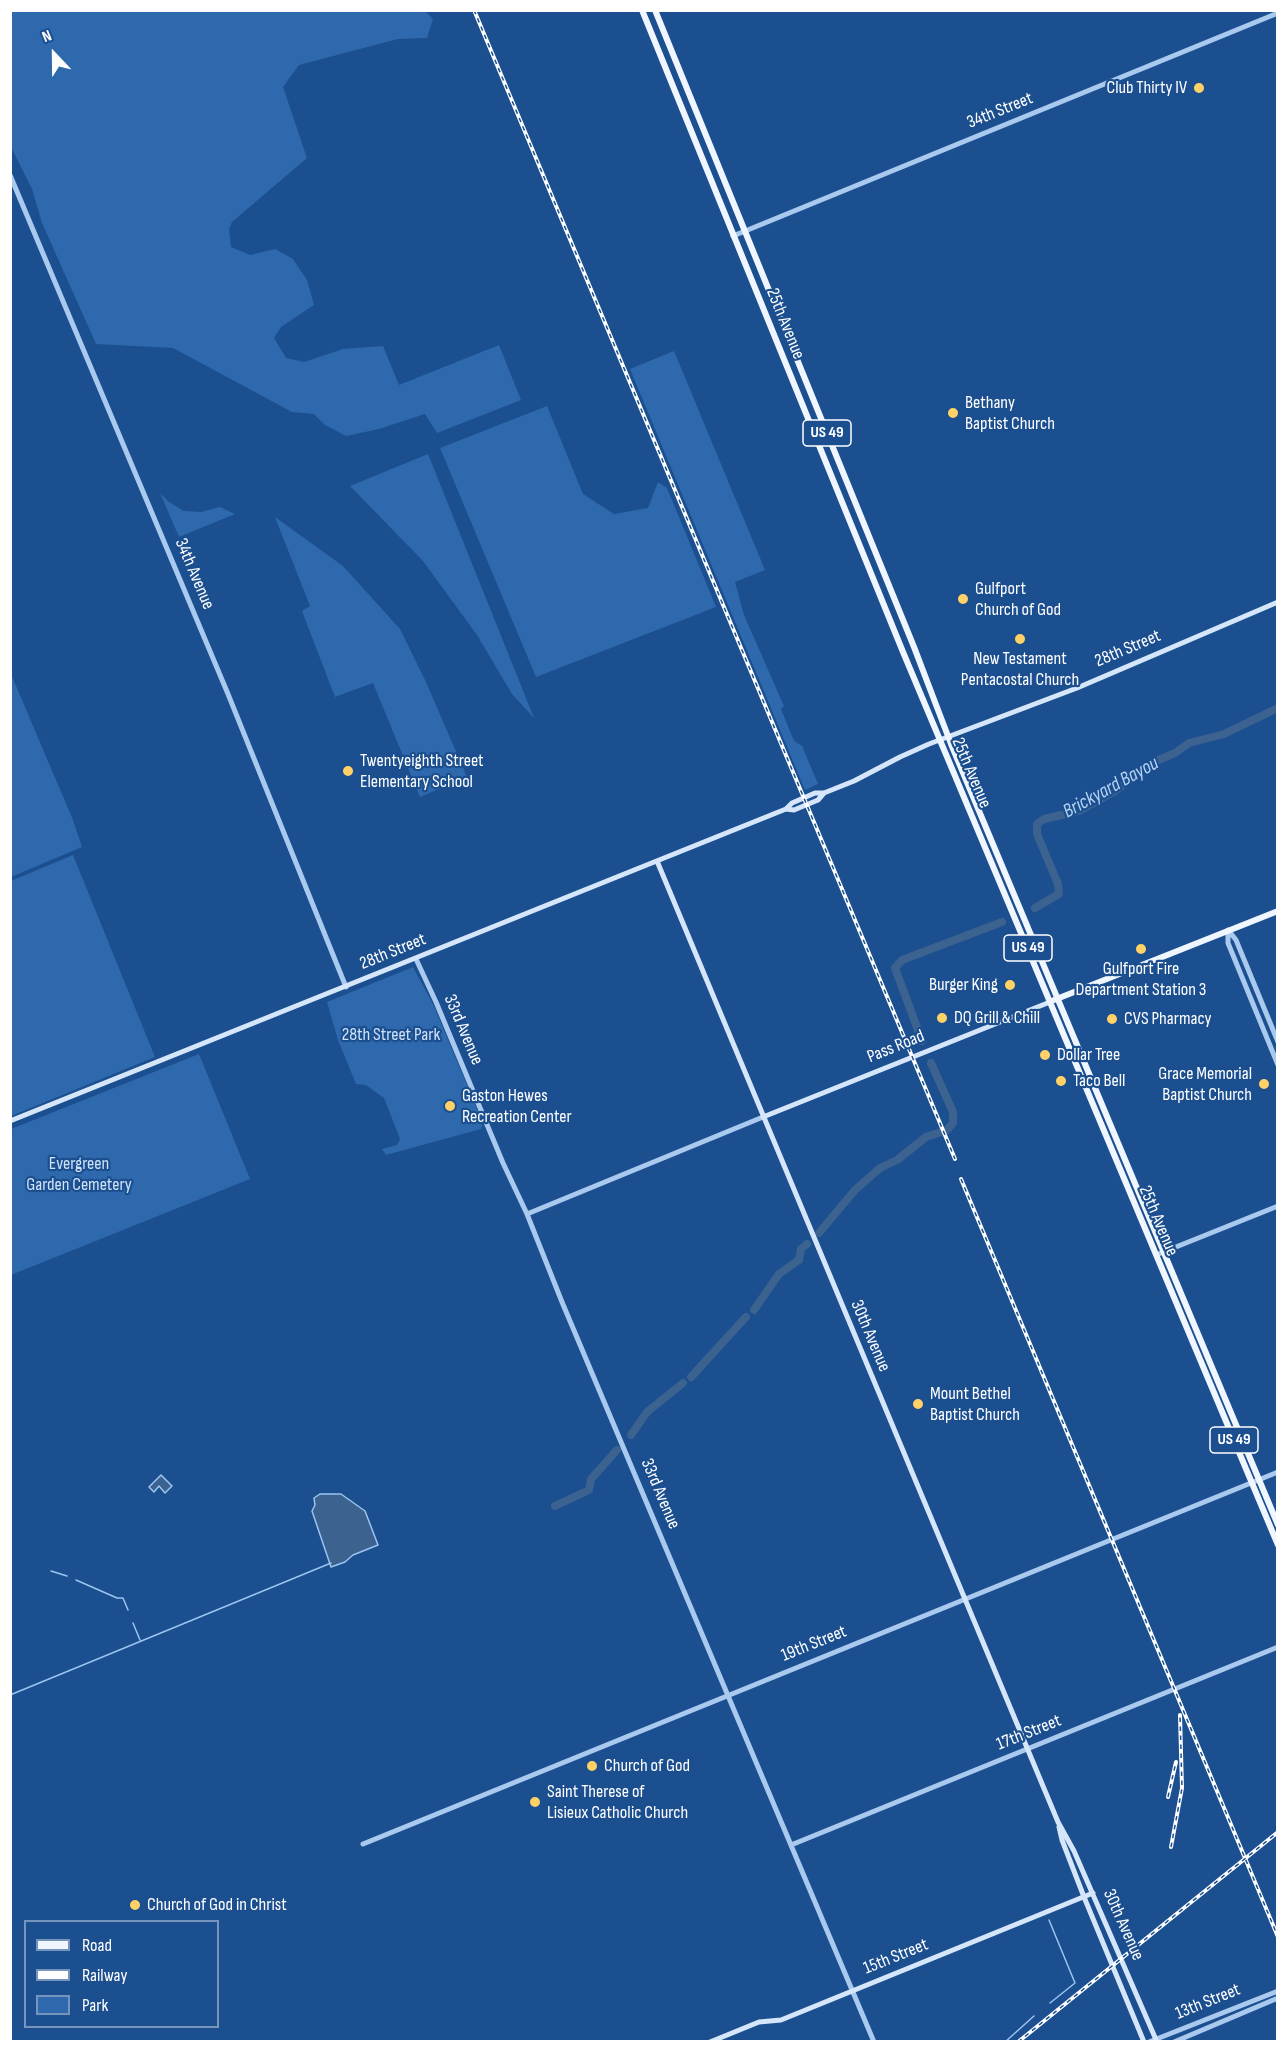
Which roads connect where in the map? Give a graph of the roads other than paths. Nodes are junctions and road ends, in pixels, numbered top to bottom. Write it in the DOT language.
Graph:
graph roads {
  1 [pos="642,10"];
  2 [pos="655,10"];
  3 [pos="1278,13"];
  4 [pos="10,175"];
  5 [pos="744,231"];
  6 [pos="733,236"];
  7 [pos="1278,602"];
  8 [pos="948,736"];
  9 [pos="940,740"];
  10 [pos="657,861"];
  11 [pos="1278,910"];
  12 [pos="1228,930"];
  13 [pos="416,959"];
  14 [pos="346,987"];
  15 [pos="1054,1000"];
  16 [pos="1278,1042"];
  17 [pos="1278,1065"];
  18 [pos="763,1117"];
  19 [pos="10,1121"];
  20 [pos="1278,1206"];
  21 [pos="527,1214"];
  22 [pos="1160,1254"];
  23 [pos="1278,1473"];
  24 [pos="1255,1482"];
  25 [pos="1278,1526"];
  26 [pos="1278,1545"];
  27 [pos="965,1599"];
  28 [pos="1278,1647"];
  29 [pos="729,1694"];
  30 [pos="1028,1749"];
  31 [pos="1058,1822"];
  32 [pos="363,1844"];
  33 [pos="791,1845"];
  34 [pos="1093,1893"];
  35 [pos="1084,1897"];
  36 [pos="1278,1990"];
  37 [pos="853,1991"];
  38 [pos="1278,1998"];
  39 [pos="1156,2040"];
  40 [pos="710,2042"];
  41 [pos="874,2042"];
  42 [pos="1147,2042"];
  43 [pos="1174,2042"];
  1 -- 6 [label="main road, 25th Avenue / US 49"];
  2 -- 5 [label="main road, 25th Avenue / US 49"];
  3 -- 5 [label="street, 34th Street"];
  4 -- 14 [label="street, 34th Avenue"];
  5 -- 6 [label="street, 34th Street"];
  5 -- 8 [label="main road, 25th Avenue / US 49"];
  6 -- 9 [label="main road, 25th Avenue / US 49"];
  7 -- 8 [label="main road, 28th Street"];
  8 -- 9 [label="main road, 28th Street"];
  8 -- 15 [label="main road, 25th Avenue / US 49"];
  9 -- 10 [label="main road, 28th Street"];
  9 -- 15 [label="main road, 25th Avenue / US 49"];
  10 -- 13 [label="main road, 28th Street"];
  10 -- 18 [label="main road, 30th Avenue"];
  11 -- 12 [label="main road, Pass Road"];
  12 -- 15 [label="main road, Pass Road"];
  12 -- 16 [label="street"];
  12 -- 17 [label="street"];
  13 -- 14 [label="main road, 28th Street"];
  13 -- 21 [label="street, 33rd Avenue"];
  14 -- 19 [label="main road, 28th Street"];
  15 -- 18 [label="main road, Pass Road"];
  15 -- 22 [label="main road, 25th Avenue / US 49"];
  18 -- 21 [label="street, Pass Road"];
  18 -- 27 [label="main road, 30th Avenue"];
  20 -- 22 [label="street"];
  21 -- 29 [label="street, 33rd Avenue"];
  22 -- 24 [label="main road, 25th Avenue / US 49"];
  23 -- 24 [label="street, 19th Street"];
  24 -- 25 [label="main road, 25th Avenue / US 49"];
  24 -- 26 [label="main road, 25th Avenue / US 49"];
  24 -- 27 [label="street, 19th Street"];
  27 -- 29 [label="street, 19th Street"];
  27 -- 30 [label="main road, 30th Avenue"];
  28 -- 30 [label="street, 17th Street"];
  29 -- 32 [label="street, 19th Street"];
  29 -- 33 [label="street, 33rd Avenue"];
  30 -- 31 [label="main road, 30th Avenue"];
  30 -- 33 [label="street, 17th Street"];
  31 -- 34 [label="main road, 30th Avenue"];
  31 -- 35 [label="main road, 30th Avenue"];
  33 -- 37 [label="street, 33rd Avenue"];
  34 -- 35 [label="main road, 15th Street"];
  34 -- 39 [label="main road, 30th Avenue"];
  35 -- 37 [label="main road, 15th Street"];
  35 -- 42 [label="main road, 30th Avenue"];
  36 -- 39 [label="street, 13th Street"];
  37 -- 40 [label="main road, 15th Street"];
  37 -- 41 [label="street, 33rd Avenue"];
  38 -- 43 [label="street, 13th Street"];
  39 -- 42 [label="street, 13th Street"];
}
